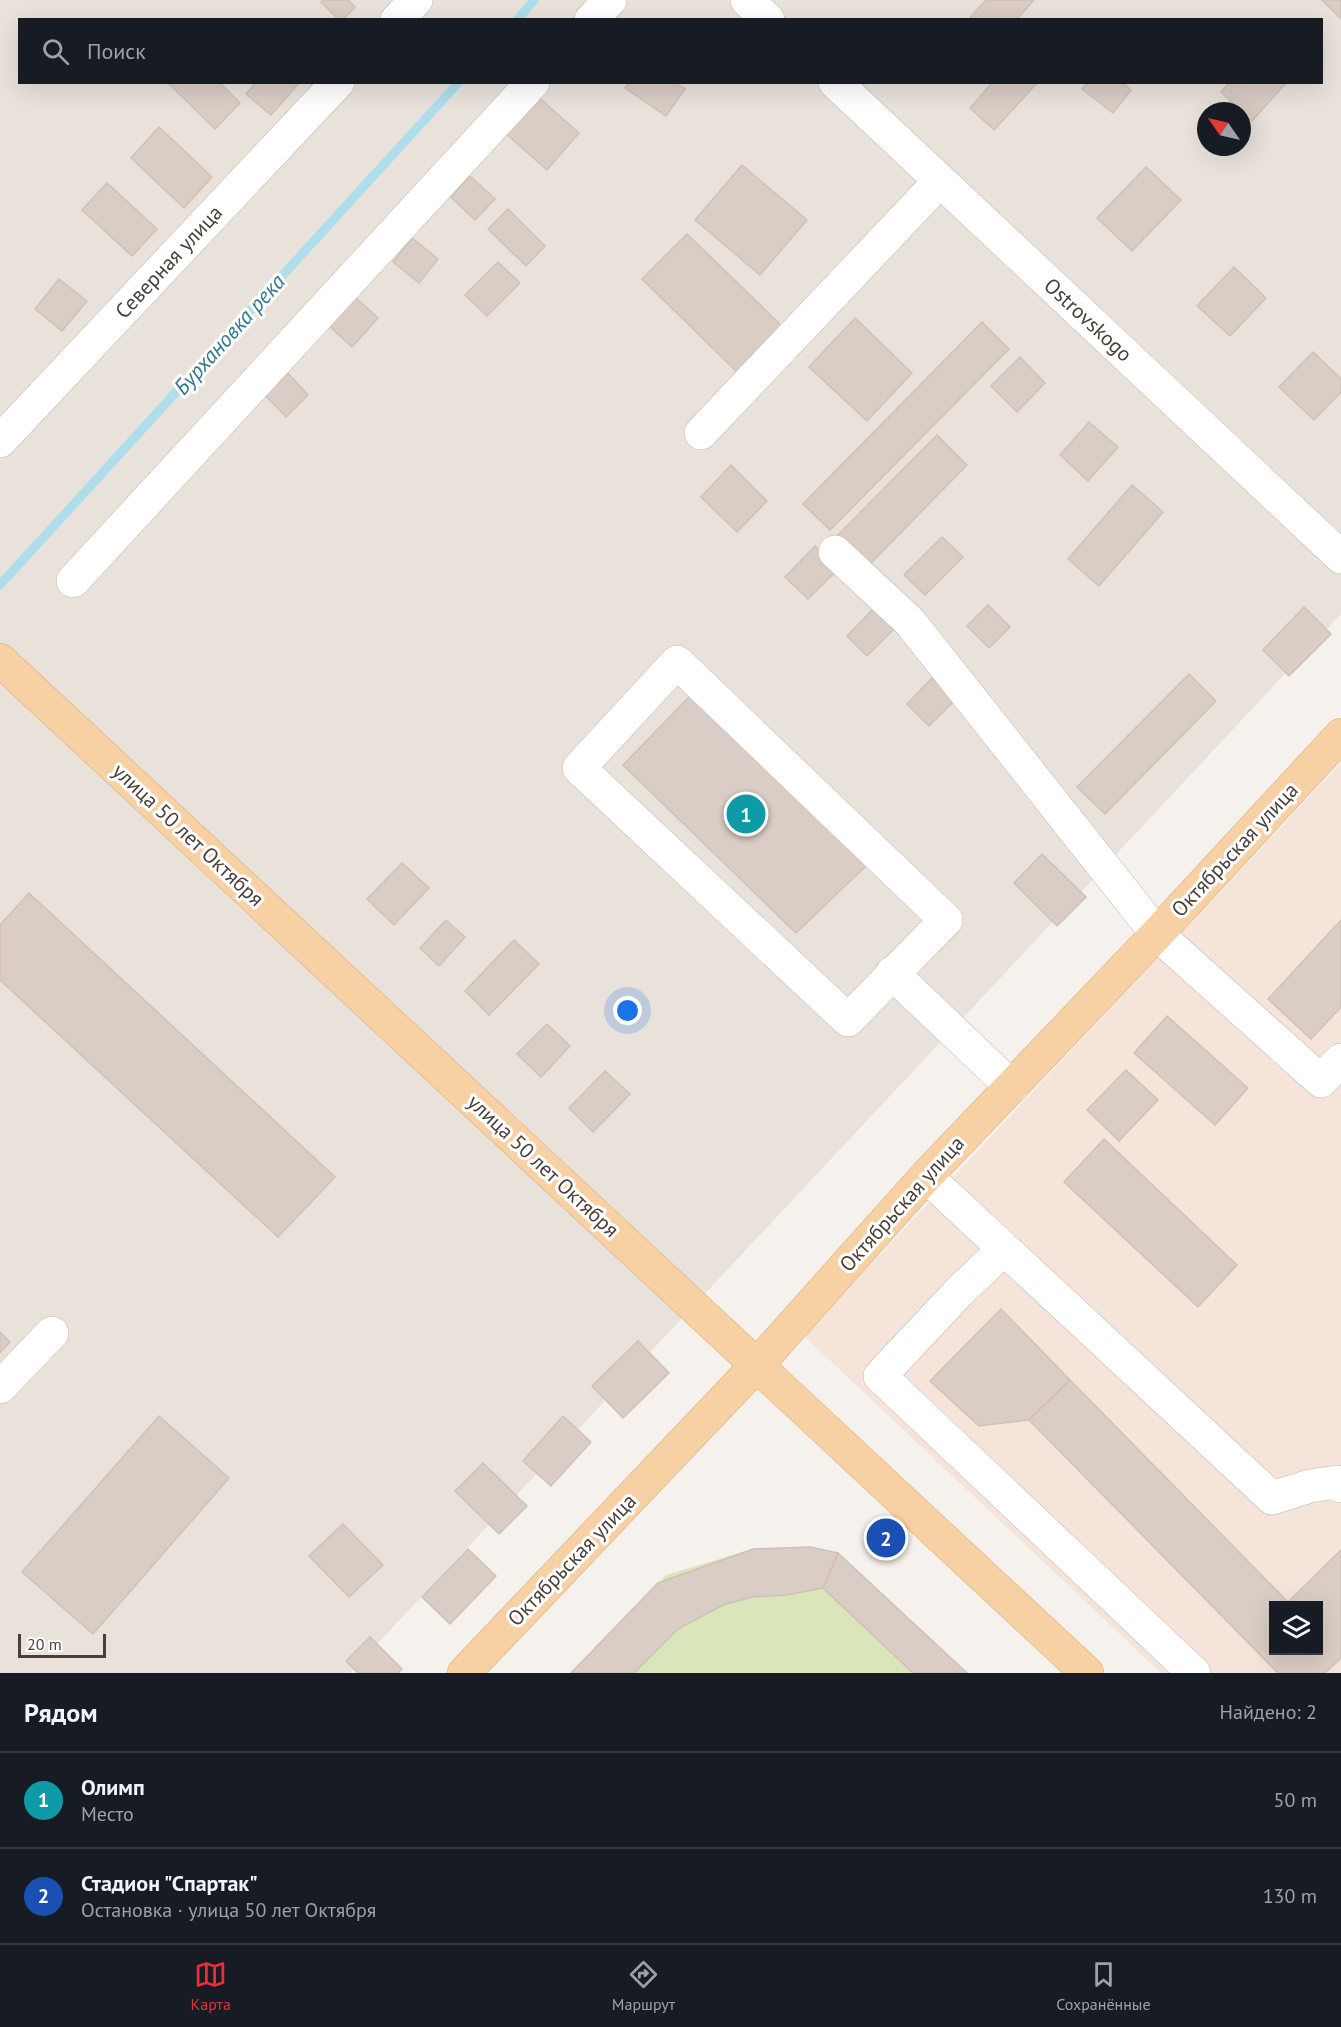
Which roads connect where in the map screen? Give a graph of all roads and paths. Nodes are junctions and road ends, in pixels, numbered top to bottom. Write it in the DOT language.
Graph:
graph roads {
  1 [pos="416,0"];
  2 [pos="609,0"];
  3 [pos="747,0"];
  4 [pos="399,18"];
  5 [pos="593,18"];
  6 [pos="766,18"];
  7 [pos="336,84"];
  8 [pos="531,84"];
  9 [pos="837,84"];
  10 [pos="940,181"];
  11 [pos="700,433"];
  12 [pos="0,441"];
  13 [pos="835,552"];
  14 [pos="1341,557"];
  15 [pos="73,581"];
  16 [pos="0,660"];
  17 [pos="1341,735"];
  18 [pos="1157,934"];
  19 [pos="892,973"];
  20 [pos="1341,1060"];
  21 [pos="1012,1087"];
  22 [pos="926,1176"];
  23 [pos="1004,1249"];
  24 [pos="52,1333"];
  25 [pos="757,1365"];
  26 [pos="0,1387"];
  27 [pos="1341,1486"];
  28 [pos="464,1673"];
  29 [pos="1087,1673"];
  30 [pos="1194,1673"];
  1 -- 4 [label="street"];
  2 -- 5 [label="street"];
  3 -- 6 [label="street"];
  7 -- 12 [label="street, Северная улица"];
  8 -- 15 [label="street"];
  9 -- 10 [label="street, Ostrovskogo"];
  10 -- 11 [label="street"];
  10 -- 14 [label="street, Ostrovskogo"];
  13 -- 18 [label="street"];
  16 -- 25 [label="main road, улица 50 лет Октября"];
  17 -- 18 [label="main road, Октябрьская улица"];
  18 -- 20 [label="street"];
  18 -- 21 [label="main road, Октябрьская улица"];
  19 -- 19 [label="street"];
  19 -- 21 [label="street"];
  21 -- 22 [label="main road, Октябрьская улица"];
  22 -- 23 [label="street"];
  22 -- 25 [label="main road, Октябрьская улица"];
  23 -- 27 [label="street"];
  23 -- 30 [label="street"];
  24 -- 26 [label="street"];
  25 -- 28 [label="main road, Октябрьская улица"];
  25 -- 29 [label="main road, улица 50 лет Октября"];
}
